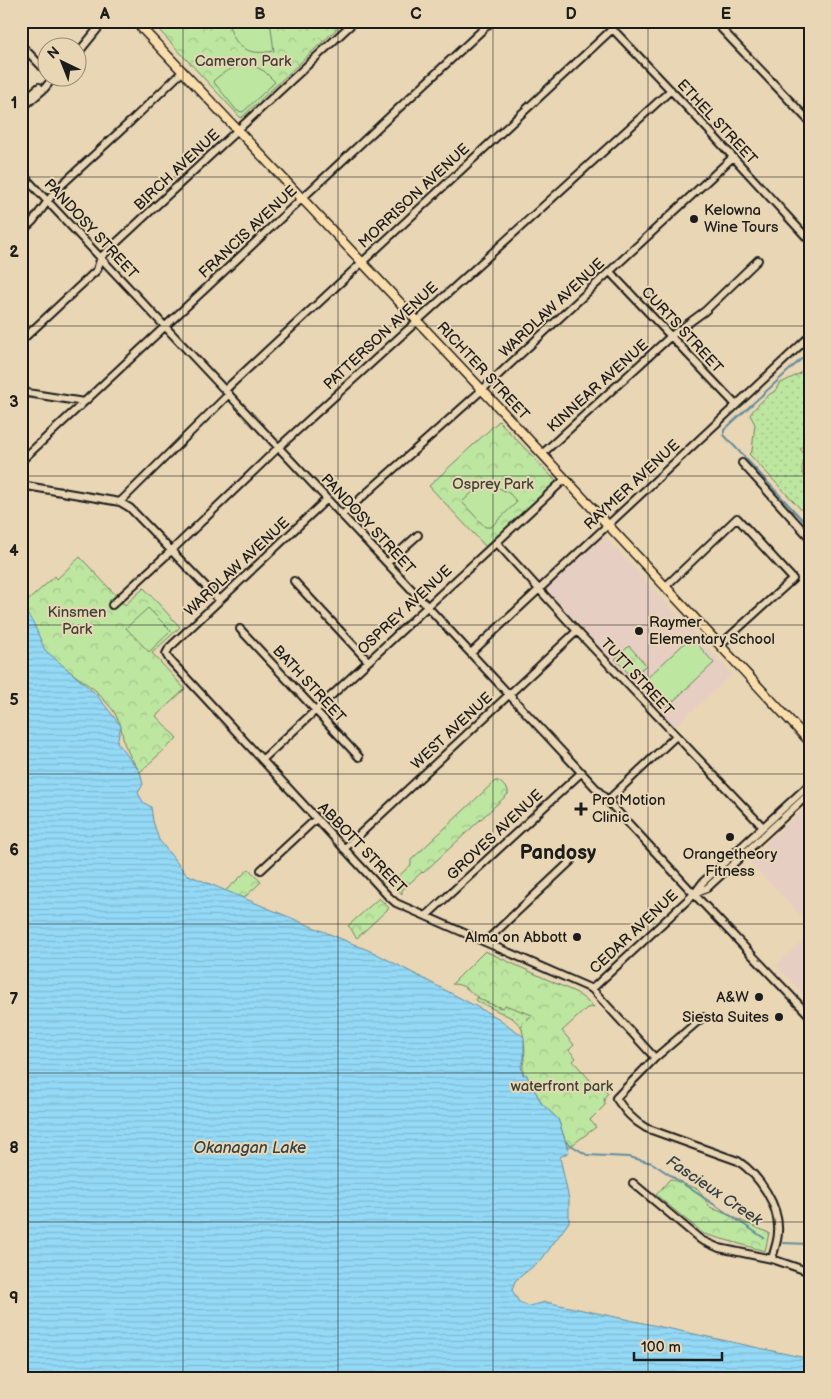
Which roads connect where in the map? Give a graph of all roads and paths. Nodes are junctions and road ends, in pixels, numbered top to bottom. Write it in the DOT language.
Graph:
graph roads {
  1 [pos="104,21"];
  2 [pos="135,21"];
  3 [pos="355,21"];
  4 [pos="492,21"];
  5 [pos="605,21"];
  6 [pos="621,21"];
  7 [pos="714,21"];
  8 [pos="613,29"];
  9 [pos="88,41"];
  10 [pos="21,45"];
  11 [pos="38,63"];
  12 [pos="183,72"];
  13 [pos="39,88"];
  14 [pos="45,88"];
  15 [pos="670,90"];
  16 [pos="21,102"];
  17 [pos="21,109"];
  18 [pos="810,122"];
  19 [pos="238,130"];
  20 [pos="733,157"];
  21 [pos="21,173"];
  22 [pos="302,199"];
  23 [pos="48,201"];
  24 [pos="21,232"];
  25 [pos="807,233"];
  26 [pos="810,241"];
  27 [pos="101,257"];
  28 [pos="758,260"];
  29 [pos="362,262"];
  30 [pos="610,272"];
  31 [pos="417,321"];
  32 [pos="165,326"];
  33 [pos="671,336"];
  34 [pos="810,336"];
  35 [pos="21,341"];
  36 [pos="482,390"];
  37 [pos="21,392"];
  38 [pos="227,392"];
  39 [pos="84,402"];
  40 [pos="736,405"];
  41 [pos="279,447"];
  42 [pos="542,454"];
  43 [pos="21,461"];
  44 [pos="742,464"];
  45 [pos="564,479"];
  46 [pos="21,485"];
  47 [pos="327,499"];
  48 [pos="120,502"];
  49 [pos="342,515"];
  50 [pos="608,524"];
  51 [pos="418,535"];
  52 [pos="810,538"];
  53 [pos="497,543"];
  54 [pos="172,550"];
  55 [pos="387,563"];
  56 [pos="294,581"];
  57 [pos="666,586"];
  58 [pos="539,589"];
  59 [pos="220,600"];
  60 [pos="112,606"];
  61 [pos="428,606"];
  62 [pos="240,629"];
  63 [pos="577,631"];
  64 [pos="720,645"];
  65 [pos="471,653"];
  66 [pos="166,654"];
  67 [pos="368,661"];
  68 [pos="510,694"];
  69 [pos="316,710"];
  70 [pos="676,736"];
  71 [pos="810,742"];
  72 [pos="359,757"];
  73 [pos="262,760"];
  74 [pos="582,772"];
  75 [pos="810,784"];
  76 [pos="810,793"];
  77 [pos="608,800"];
  78 [pos="316,819"];
  79 [pos="762,826"];
  80 [pos="344,850"];
  81 [pos="571,860"];
  82 [pos="261,870"];
  83 [pos="694,894"];
  84 [pos="426,916"];
  85 [pos="484,942"];
  86 [pos="592,989"];
  87 [pos="810,1016"];
  88 [pos="703,1017"];
  89 [pos="655,1058"];
  90 [pos="633,1183"];
  91 [pos="772,1259"];
  92 [pos="810,1272"];
  1 -- 9 [label="street"];
  2 -- 12 [label="main road, RICHTER STREET"];
  3 -- 19 [label="street, BIRCH AVENUE"];
  4 -- 22 [label="street, FRANCIS AVENUE"];
  5 -- 8 [label="street, ETHEL STREET"];
  6 -- 8 [label="street, MORRISON AVENUE"];
  7 -- 18 [label="street"];
  8 -- 15 [label="street, ETHEL STREET"];
  8 -- 29 [label="street, MORRISON AVENUE"];
  10 -- 11 [label="street"];
  12 -- 19 [label="main road, RICHTER STREET"];
  12 -- 23 [label="street"];
  13 -- 16 [label="street"];
  14 -- 17 [label="street"];
  15 -- 20 [label="street, ETHEL STREET"];
  15 -- 31 [label="street, PATTERSON AVENUE"];
  19 -- 22 [label="main road, RICHTER STREET"];
  19 -- 27 [label="street, BIRCH AVENUE"];
  20 -- 25 [label="street, ETHEL STREET"];
  20 -- 30 [label="street, WARDLAW AVENUE"];
  21 -- 23 [label="street, PANDOSY STREET"];
  22 -- 29 [label="main road, RICHTER STREET"];
  22 -- 32 [label="street, FRANCIS AVENUE"];
  23 -- 24 [label="street"];
  23 -- 27 [label="street, PANDOSY STREET"];
  25 -- 26 [label="street, ETHEL STREET"];
  27 -- 32 [label="street, PANDOSY STREET"];
  27 -- 35 [label="street, BIRCH AVENUE"];
  28 -- 33 [label="street, KINNEAR AVENUE"];
  29 -- 31 [label="main road, RICHTER STREET"];
  29 -- 38 [label="street, MORRISON AVENUE"];
  30 -- 33 [label="street, CURTS STREET"];
  30 -- 36 [label="street, WARDLAW AVENUE"];
  31 -- 36 [label="main road, RICHTER STREET"];
  31 -- 41 [label="street, PATTERSON AVENUE"];
  32 -- 38 [label="street, PANDOSY STREET"];
  32 -- 39 [label="street, FRANCIS AVENUE"];
  33 -- 40 [label="street, CURTS STREET"];
  33 -- 42 [label="street, KINNEAR AVENUE"];
  34 -- 40 [label="street, RAYMER AVENUE"];
  36 -- 42 [label="main road, RICHTER STREET"];
  36 -- 49 [label="street, WARDLAW AVENUE"];
  37 -- 39 [label="street"];
  38 -- 41 [label="street, PANDOSY STREET"];
  38 -- 48 [label="street, MORRISON AVENUE"];
  39 -- 43 [label="street, FRANCIS AVENUE"];
  40 -- 50 [label="street, RAYMER AVENUE"];
  41 -- 47 [label="street, PANDOSY STREET"];
  41 -- 54 [label="street, PATTERSON AVENUE"];
  42 -- 45 [label="main road, RICHTER STREET"];
  44 -- 52 [label="street"];
  45 -- 50 [label="main road, RICHTER STREET"];
  45 -- 53 [label="street, OSPREY AVENUE"];
  46 -- 48 [label="street"];
  47 -- 49 [label="street, PANDOSY STREET"];
  47 -- 59 [label="street, WARDLAW AVENUE"];
  48 -- 54 [label="street"];
  49 -- 55 [label="street, PANDOSY STREET"];
  50 -- 57 [label="main road, RICHTER STREET"];
  50 -- 58 [label="street, RAYMER AVENUE"];
  51 -- 55 [label="street"];
  53 -- 58 [label="street, TUTT STREET"];
  53 -- 61 [label="street, OSPREY AVENUE"];
  54 -- 59 [label="street"];
  54 -- 60 [label="street, PATTERSON AVENUE"];
  55 -- 61 [label="street, PANDOSY STREET"];
  56 -- 67 [label="street"];
  57 -- 64 [label="main road, RICHTER STREET"];
  57 -- 64 [label="street"];
  58 -- 63 [label="street, TUTT STREET"];
  58 -- 65 [label="street, RAYMER AVENUE"];
  59 -- 66 [label="street, WARDLAW AVENUE"];
  61 -- 65 [label="street, PANDOSY STREET"];
  61 -- 67 [label="street, OSPREY AVENUE"];
  62 -- 69 [label="street, BATH STREET"];
  63 -- 68 [label="street, WEST AVENUE"];
  63 -- 70 [label="street, TUTT STREET"];
  64 -- 71 [label="main road, RICHTER STREET"];
  65 -- 68 [label="street, PANDOSY STREET"];
  66 -- 73 [label="street, ABBOTT STREET"];
  67 -- 69 [label="street, OSPREY AVENUE"];
  68 -- 74 [label="street, PANDOSY STREET"];
  68 -- 80 [label="street, WEST AVENUE"];
  69 -- 72 [label="street, BATH STREET"];
  69 -- 73 [label="street, OSPREY AVENUE"];
  70 -- 77 [label="street"];
  70 -- 79 [label="street, TUTT STREET"];
  73 -- 78 [label="street, ABBOTT STREET"];
  74 -- 77 [label="street, PANDOSY STREET"];
  74 -- 84 [label="street, GROVES AVENUE"];
  75 -- 79 [label="street"];
  76 -- 83 [label="street"];
  77 -- 83 [label="street, PANDOSY STREET"];
  78 -- 80 [label="street, ABBOTT STREET"];
  78 -- 82 [label="street"];
  79 -- 83 [label="street"];
  80 -- 84 [label="street, ABBOTT STREET"];
  81 -- 85 [label="street"];
  83 -- 86 [label="street, CEDAR AVENUE"];
  83 -- 87 [label="street, PANDOSY STREET"];
  84 -- 85 [label="street, ABBOTT STREET"];
  85 -- 86 [label="street, ABBOTT STREET"];
  86 -- 89 [label="street"];
  88 -- 89 [label="street"];
  89 -- 91 [label="street"];
  90 -- 91 [label="street"];
  91 -- 92 [label="street"];
}
